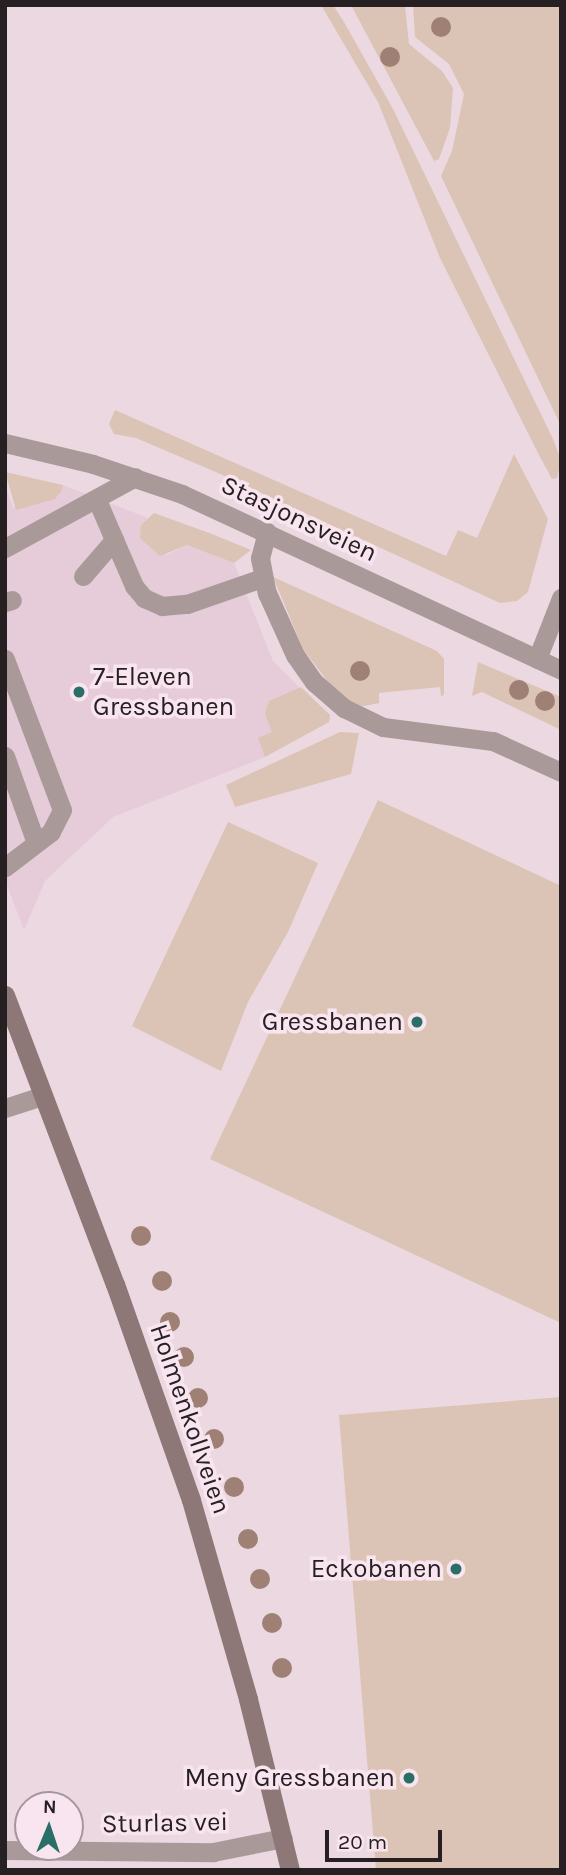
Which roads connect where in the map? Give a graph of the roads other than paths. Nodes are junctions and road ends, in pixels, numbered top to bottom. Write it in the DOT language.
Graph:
graph roads {
  1 [pos="5,443"];
  2 [pos="135,477"];
  3 [pos="97,500"];
  4 [pos="267,532"];
  5 [pos="114,540"];
  6 [pos="5,548"];
  7 [pos="82,576"];
  8 [pos="262,578"];
  9 [pos="561,598"];
  10 [pos="5,659"];
  11 [pos="537,659"];
  12 [pos="561,670"];
  13 [pos="5,756"];
  14 [pos="561,772"];
  15 [pos="36,844"];
  16 [pos="7,862"];
  17 [pos="5,995"];
  18 [pos="43,1096"];
  19 [pos="5,1108"];
  20 [pos="283,1838"];
  21 [pos="5,1850"];
  22 [pos="290,1870"];
  1 -- 2 [label="street, Stasjonsveien"];
  2 -- 3 [label="street"];
  2 -- 4 [label="street, Stasjonsveien"];
  3 -- 5 [label="street"];
  3 -- 6 [label="street"];
  4 -- 8 [label="street"];
  4 -- 11 [label="street, Stasjonsveien"];
  5 -- 7 [label="street"];
  5 -- 8 [label="street"];
  8 -- 14 [label="street"];
  9 -- 11 [label="street"];
  10 -- 15 [label="street"];
  11 -- 12 [label="street, Stasjonsveien"];
  13 -- 15 [label="street"];
  15 -- 16 [label="street"];
  17 -- 18 [label="main road, Holmenkollveien"];
  18 -- 19 [label="street"];
  18 -- 20 [label="main road, Holmenkollveien"];
  20 -- 21 [label="street, Sturlas vei"];
  20 -- 22 [label="main road, Holmenkollveien"];
}
